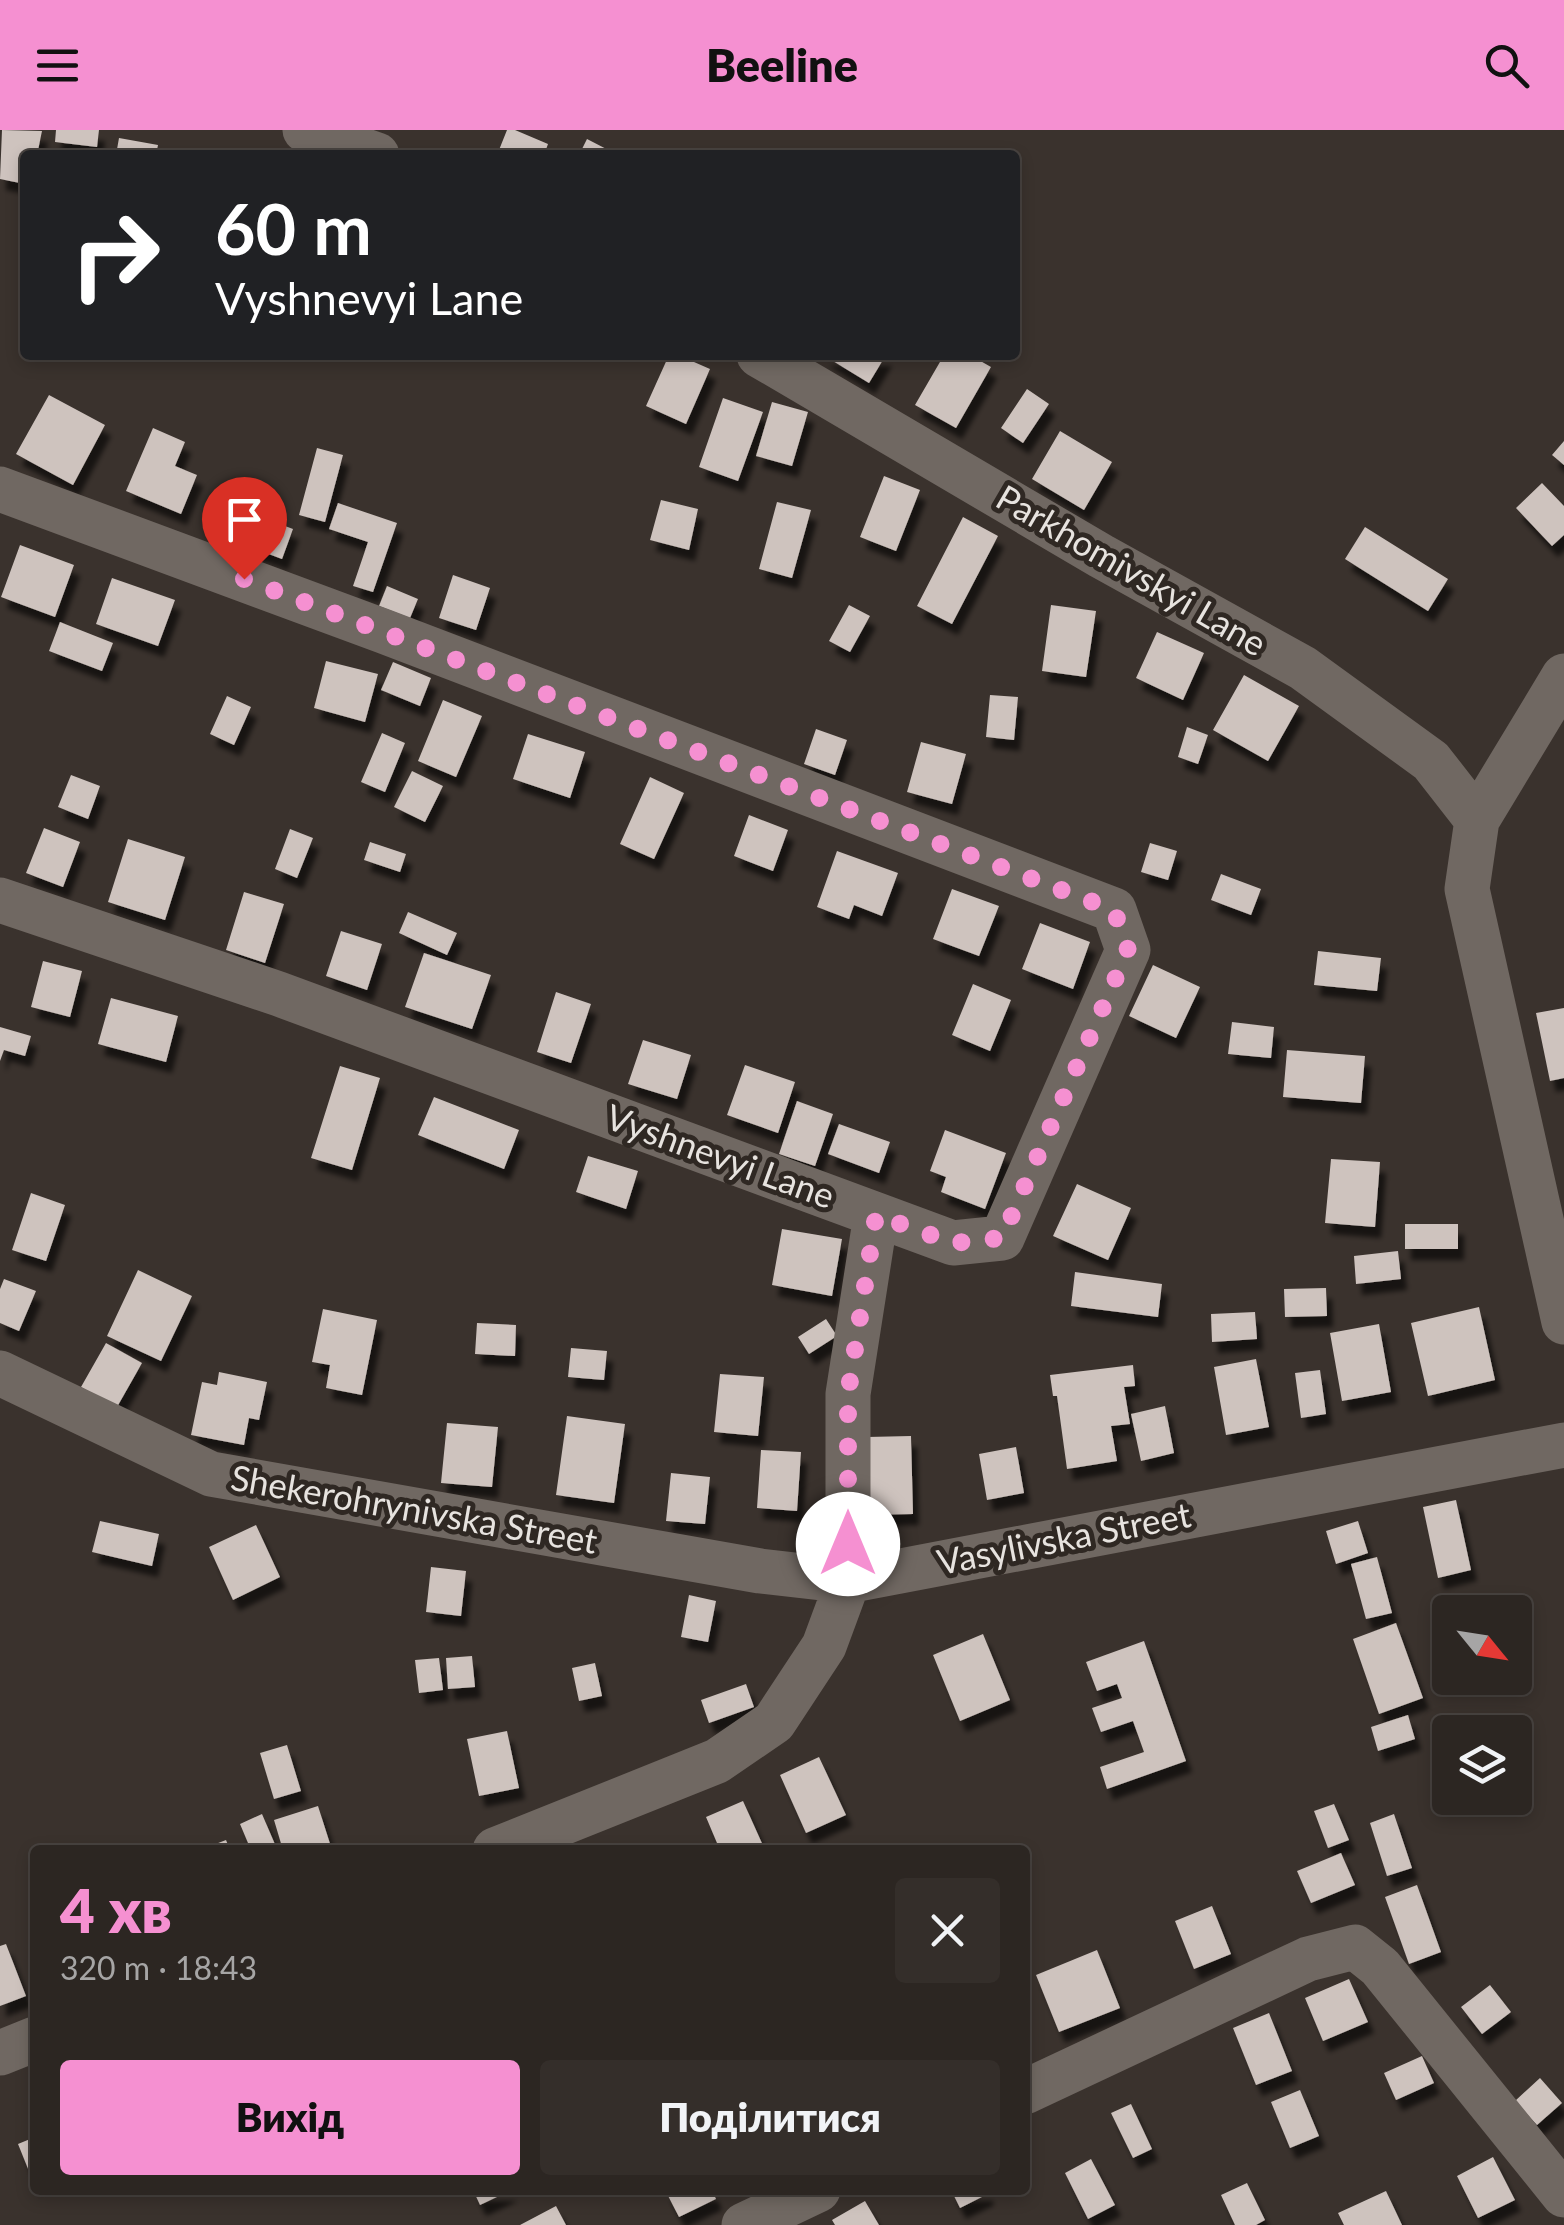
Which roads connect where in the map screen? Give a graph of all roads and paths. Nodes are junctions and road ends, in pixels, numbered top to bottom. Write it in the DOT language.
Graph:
graph roads {
  1 [pos="306,130"];
  2 [pos="363,150"];
  3 [pos="768,360"];
  4 [pos="0,489"];
  5 [pos="1564,676"];
  6 [pos="1477,820"];
  7 [pos="0,900"];
  8 [pos="876,1215"];
  9 [pos="1564,1322"];
  10 [pos="0,1374"];
  11 [pos="1564,1445"];
  12 [pos="848,1581"];
  13 [pos="508,1845"];
  14 [pos="30,2041"];
  15 [pos="0,2054"];
  16 [pos="1030,2090"];
  17 [pos="807,2195"];
  18 [pos="1564,2195"];
  19 [pos="1564,2217"];
  20 [pos="744,2225"];
  21 [pos="1552,2225"];
  1 -- 2 [label="street"];
  3 -- 6 [label="street, Parkhomivskyi Lane"];
  4 -- 8 [label="street, Vyshnevyi Lane"];
  5 -- 6 [label="street"];
  6 -- 9 [label="street"];
  7 -- 8 [label="street, Vyshnevyi Lane"];
  8 -- 12 [label="street"];
  10 -- 12 [label="street, Shekerohrynivska Street"];
  11 -- 12 [label="street, Vasylivska Street"];
  12 -- 13 [label="street"];
  14 -- 15 [label="street"];
  16 -- 18 [label="street"];
  17 -- 20 [label="street"];
  19 -- 21 [label="street"];
}
